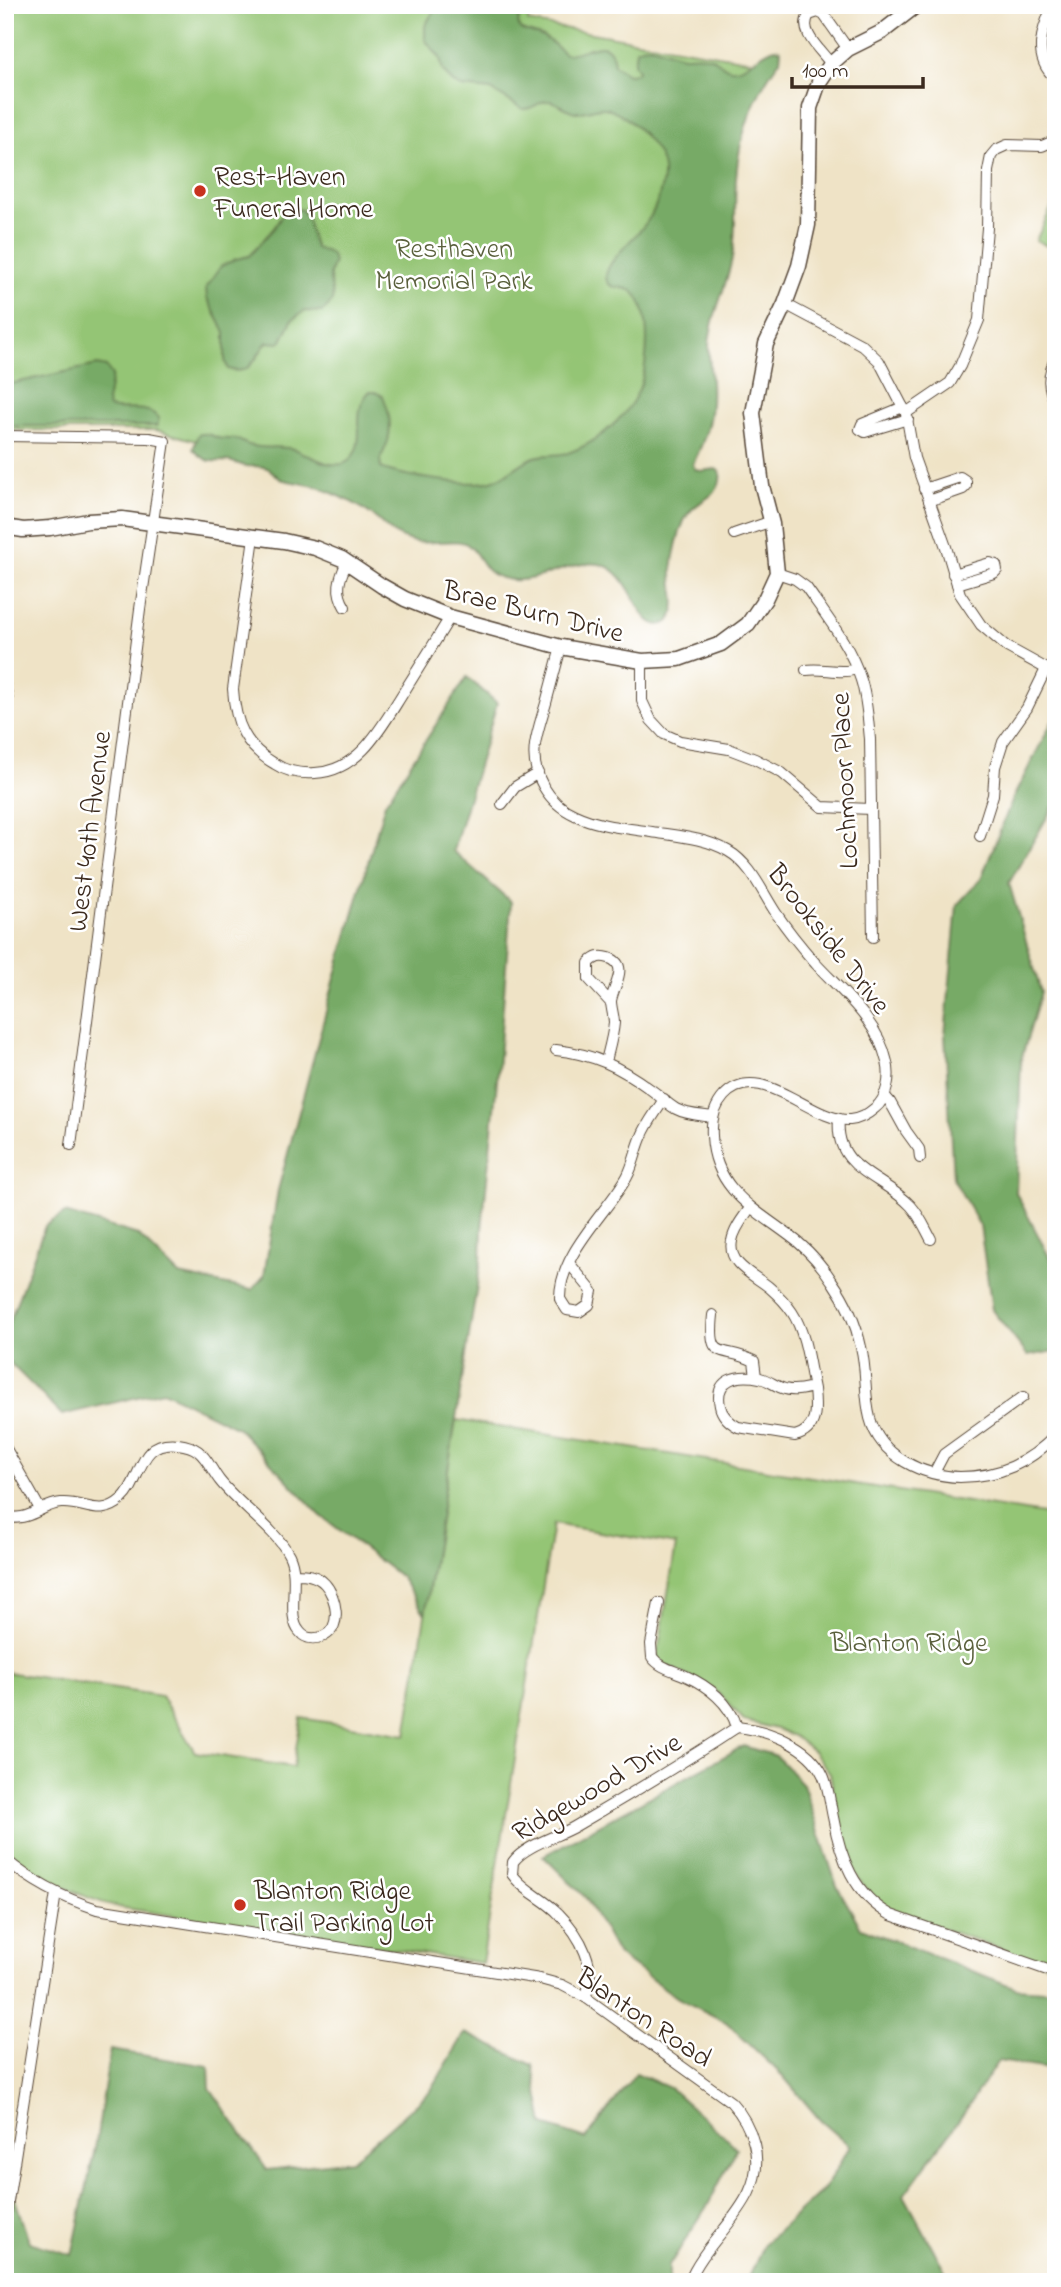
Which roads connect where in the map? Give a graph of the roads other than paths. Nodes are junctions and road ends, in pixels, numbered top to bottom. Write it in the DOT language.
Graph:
graph roads {
  1 [pos="918,5"];
  2 [pos="1053,5"];
  3 [pos="848,48"];
  4 [pos="831,64"];
  5 [pos="1056,79"];
  6 [pos="1056,140"];
  7 [pos="785,304"];
  8 [pos="1056,356"];
  9 [pos="1056,405"];
  10 [pos="906,413"];
  11 [pos="5,436"];
  12 [pos="924,489"];
  13 [pos="929,501"];
  14 [pos="772,521"];
  15 [pos="152,523"];
  16 [pos="5,527"];
  17 [pos="734,534"];
  18 [pos="254,537"];
  19 [pos="347,562"];
  20 [pos="777,573"];
  21 [pos="345,607"];
  22 [pos="450,617"];
  23 [pos="561,647"];
  24 [pos="642,661"];
  25 [pos="856,669"];
  26 [pos="1046,669"];
  27 [pos="806,670"];
  28 [pos="1056,674"];
  29 [pos="5,684"];
  30 [pos="5,722"];
  31 [pos="538,773"];
  32 [pos="502,804"];
  33 [pos="871,809"];
  34 [pos="980,836"];
  35 [pos="873,937"];
  36 [pos="611,1003"];
  37 [pos="556,1049"];
  38 [pos="606,1061"];
  39 [pos="884,1095"];
  40 [pos="664,1099"];
  41 [pos="713,1117"];
  42 [pos="839,1119"];
  43 [pos="71,1145"];
  44 [pos="920,1158"];
  45 [pos="750,1208"];
  46 [pos="931,1239"];
  47 [pos="569,1263"];
  48 [pos="713,1315"];
  49 [pos="757,1377"];
  50 [pos="813,1387"];
  51 [pos="1023,1397"];
  52 [pos="1056,1435"];
  53 [pos="5,1447"];
  54 [pos="934,1473"];
  55 [pos="40,1509"];
  56 [pos="5,1518"];
  57 [pos="295,1573"];
  58 [pos="659,1604"];
  59 [pos="737,1727"];
  60 [pos="5,1859"];
  61 [pos="57,1893"];
  62 [pos="1056,1973"];
  63 [pos="585,1997"];
  64 [pos="5,2221"];
  65 [pos="689,2282"];
  1 -- 3 [label="street"];
  2 -- 5 [label="street"];
  3 -- 4 [label="street"];
  3 -- 4 [label="street"];
  4 -- 7 [label="street"];
  6 -- 10 [label="street"];
  7 -- 10 [label="street"];
  7 -- 14 [label="street"];
  8 -- 9 [label="street"];
  10 -- 12 [label="street"];
  11 -- 15 [label="street, West 40th Avenue"];
  12 -- 13 [label="street"];
  12 -- 13 [label="street"];
  13 -- 26 [label="street"];
  14 -- 17 [label="street"];
  14 -- 20 [label="street"];
  15 -- 16 [label="street, Brae Burn Drive"];
  15 -- 18 [label="street, Brae Burn Drive"];
  15 -- 43 [label="street, West 40th Avenue"];
  18 -- 19 [label="street, Brae Burn Drive"];
  18 -- 22 [label="street"];
  19 -- 21 [label="street"];
  19 -- 22 [label="street, Brae Burn Drive"];
  20 -- 24 [label="street, Brae Burn Drive"];
  20 -- 25 [label="street, Lochmoor Place"];
  22 -- 23 [label="street, Brae Burn Drive"];
  23 -- 24 [label="street, Brae Burn Drive"];
  23 -- 31 [label="street"];
  24 -- 33 [label="street"];
  25 -- 27 [label="street"];
  25 -- 33 [label="street, Lochmoor Place"];
  26 -- 28 [label="street"];
  26 -- 34 [label="street"];
  29 -- 30 [label="street"];
  31 -- 32 [label="street"];
  31 -- 39 [label="street, Brookside Drive"];
  33 -- 35 [label="street, Lochmoor Place"];
  36 -- 36 [label="street"];
  36 -- 38 [label="street"];
  37 -- 38 [label="street"];
  38 -- 40 [label="street"];
  39 -- 42 [label="street"];
  39 -- 44 [label="street"];
  40 -- 41 [label="street"];
  40 -- 47 [label="street"];
  41 -- 42 [label="street"];
  41 -- 45 [label="street"];
  42 -- 46 [label="street"];
  45 -- 50 [label="street"];
  45 -- 54 [label="street"];
  47 -- 47 [label="street"];
  48 -- 49 [label="street"];
  49 -- 50 [label="street"];
  49 -- 50 [label="street"];
  51 -- 54 [label="street"];
  52 -- 54 [label="street"];
  53 -- 55 [label="street"];
  55 -- 56 [label="street"];
  55 -- 57 [label="street"];
  57 -- 57 [label="street"];
  58 -- 59 [label="street"];
  59 -- 62 [label="street"];
  59 -- 63 [label="street, Ridgewood Drive"];
  60 -- 61 [label="street, Blanton Road"];
  61 -- 63 [label="street, Blanton Road"];
  61 -- 64 [label="street"];
  63 -- 65 [label="street, Blanton Road"];
}
